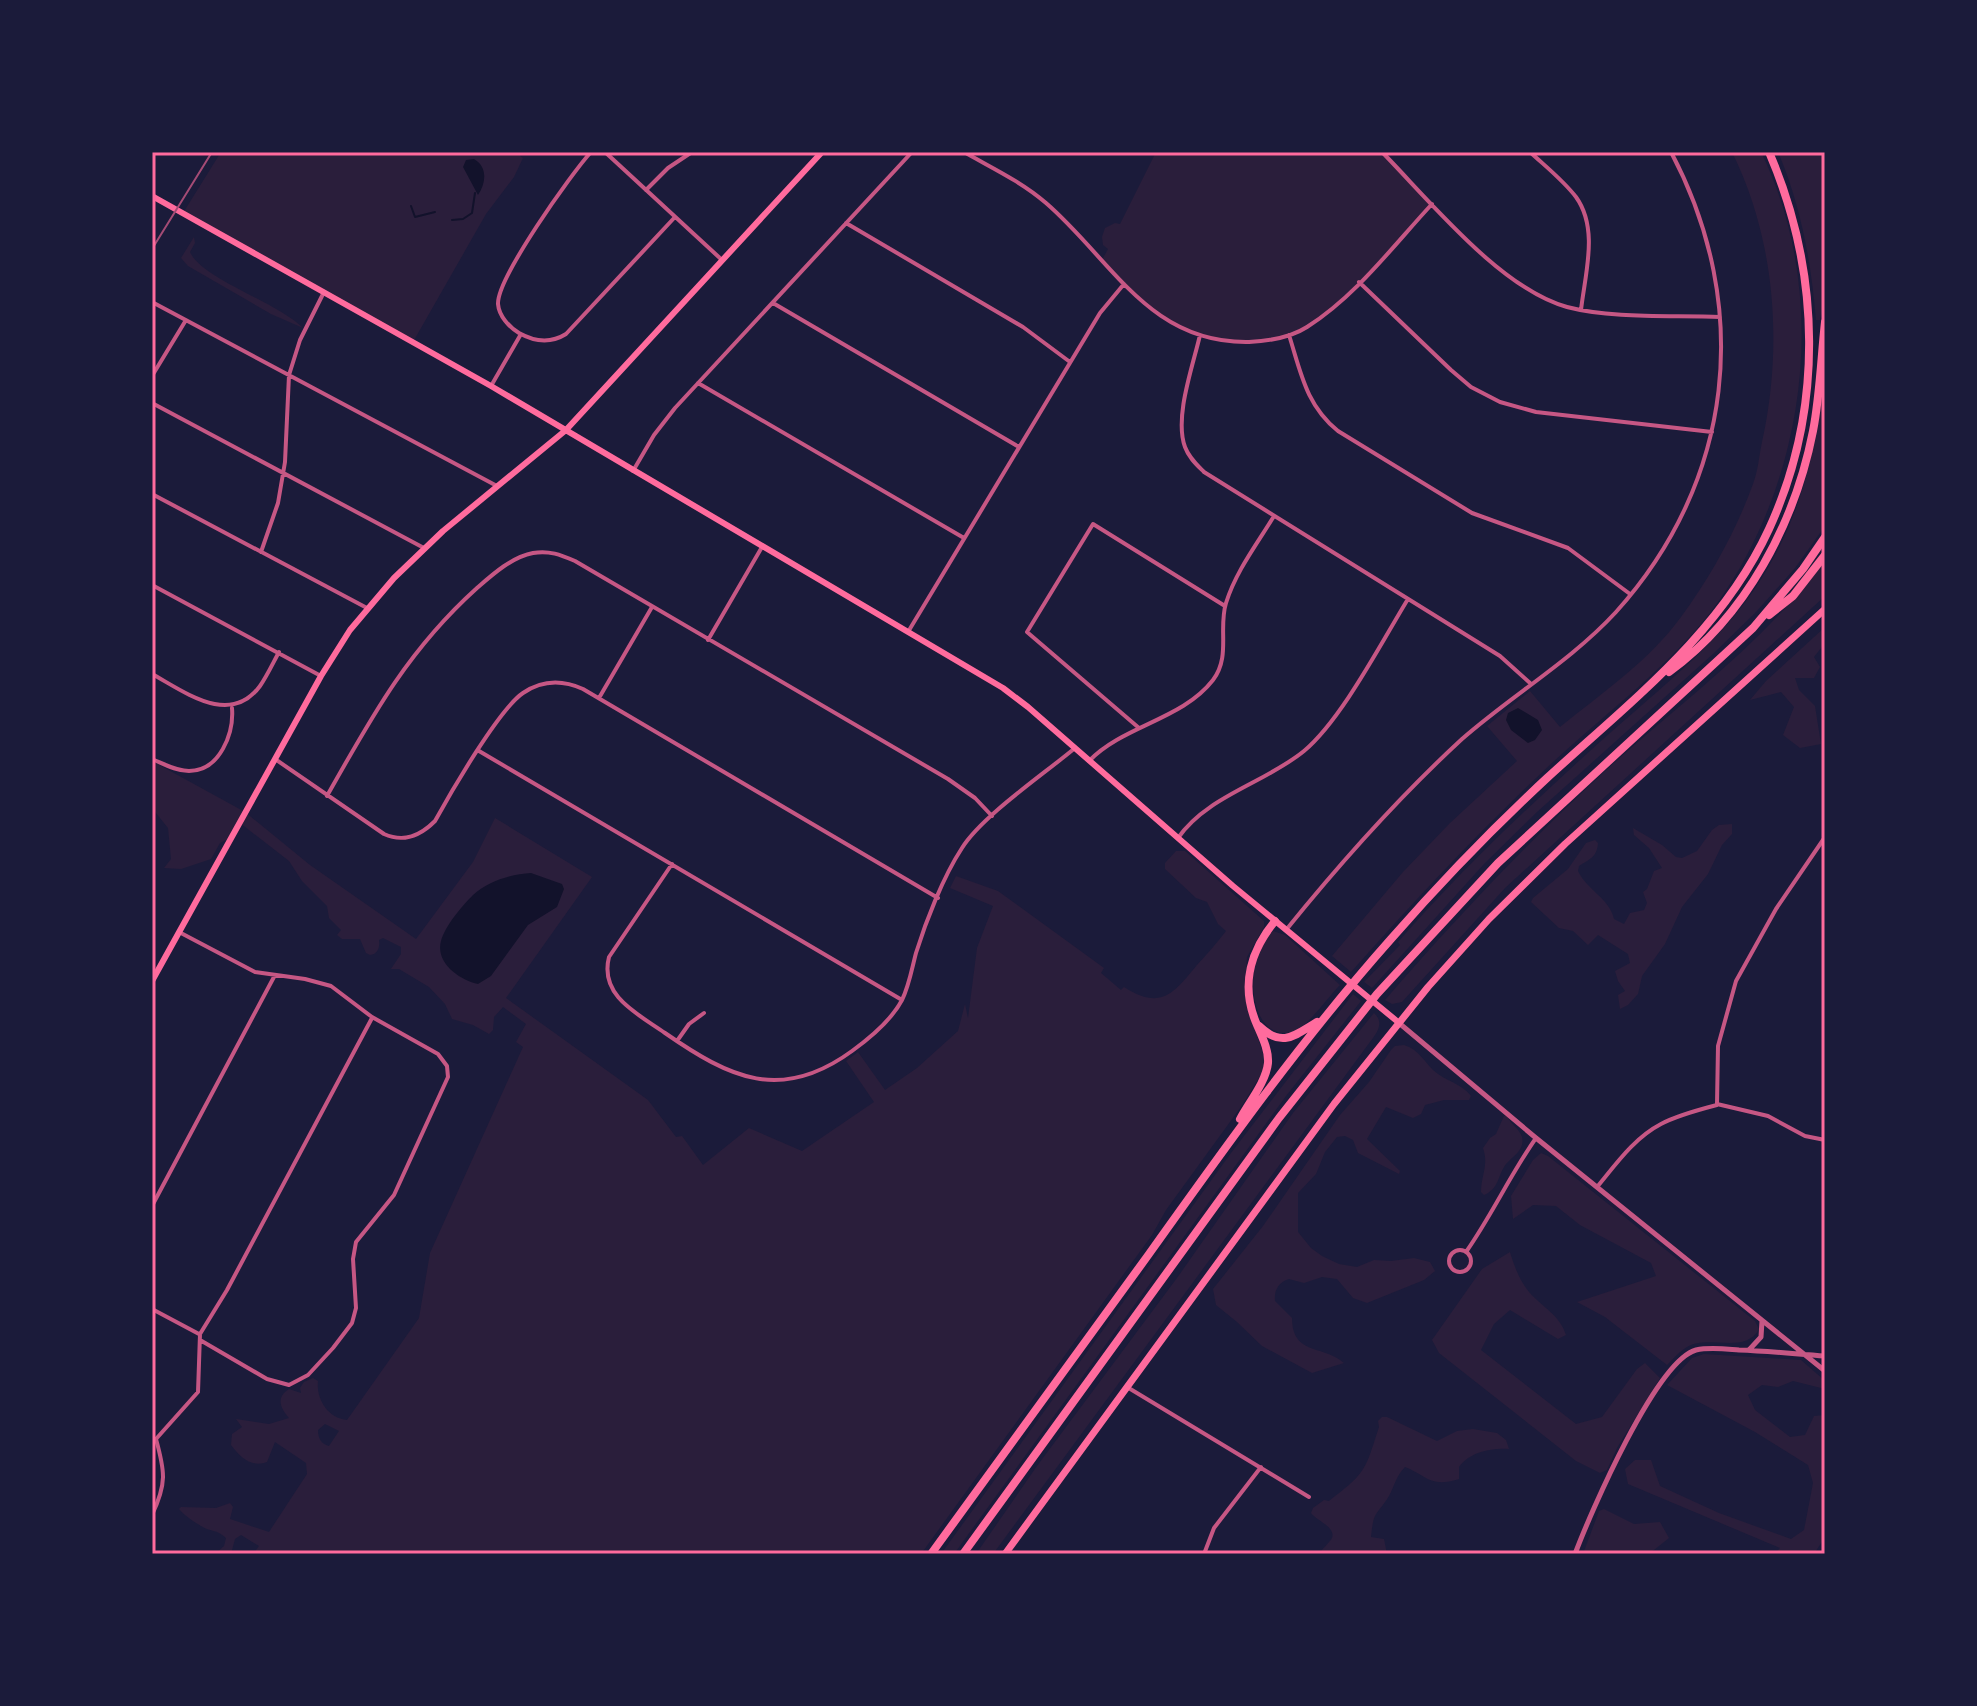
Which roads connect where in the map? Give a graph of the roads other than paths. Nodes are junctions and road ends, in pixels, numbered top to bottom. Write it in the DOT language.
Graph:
graph roads {
  1 [pos="591,152"];
  2 [pos="605,152"];
  3 [pos="692,152"];
  4 [pos="822,152"];
  5 [pos="912,152"];
  6 [pos="964,152"];
  7 [pos="1530,152"];
  8 [pos="1671,152"];
  9 [pos="1769,152"];
  10 [pos="1385,153"];
  11 [pos="646,190"];
  12 [pos="152,196"];
  13 [pos="1432,204"];
  14 [pos="675,217"];
  15 [pos="846,223"];
  16 [pos="722,260"];
  17 [pos="1359,282"];
  18 [pos="1124,284"];
  19 [pos="324,292"];
  20 [pos="152,302"];
  21 [pos="773,303"];
  22 [pos="1581,310"];
  23 [pos="1720,317"];
  24 [pos="186,320"];
  25 [pos="1825,322"];
  26 [pos="521,334"];
  27 [pos="1200,335"];
  28 [pos="1289,335"];
  29 [pos="1070,362"];
  30 [pos="289,375"];
  31 [pos="152,376"];
  32 [pos="698,383"];
  33 [pos="491,386"];
  34 [pos="152,403"];
  35 [pos="566,430"];
  36 [pos="1712,432"];
  37 [pos="1019,447"];
  38 [pos="633,471"];
  39 [pos="283,473"];
  40 [pos="499,487"];
  41 [pos="152,494"];
  42 [pos="1274,516"];
  43 [pos="1825,537"];
  44 [pos="964,538"];
  45 [pos="762,547"];
  46 [pos="424,548"];
  47 [pos="261,552"];
  48 [pos="1825,555"];
  49 [pos="152,585"];
  50 [pos="1630,594"];
  51 [pos="1408,599"];
  52 [pos="1225,606"];
  53 [pos="652,607"];
  54 [pos="367,608"];
  55 [pos="1825,609"];
  56 [pos="1753,628"];
  57 [pos="908,632"];
  58 [pos="708,640"];
  59 [pos="279,652"];
  60 [pos="152,674"];
  61 [pos="321,676"];
  62 [pos="1530,683"];
  63 [pos="1646,689"];
  64 [pos="599,699"];
  65 [pos="232,707"];
  66 [pos="1139,728"];
  67 [pos="1075,748"];
  68 [pos="479,751"];
  69 [pos="152,759"];
  70 [pos="275,759"];
  71 [pos="1089,761"];
  72 [pos="327,796"];
  73 [pos="992,816"];
  74 [pos="1825,837"];
  75 [pos="1178,838"];
  76 [pos="672,864"];
  77 [pos="938,898"];
  78 [pos="1275,921"];
  79 [pos="1286,930"];
  80 [pos="179,932"];
  81 [pos="276,975"];
  82 [pos="152,981"];
  83 [pos="902,1000"];
  84 [pos="704,1013"];
  85 [pos="372,1017"];
  86 [pos="1324,1017"];
  87 [pos="1398,1022"];
  88 [pos="1257,1025"];
  89 [pos="677,1041"];
  90 [pos="1717,1104"];
  91 [pos="1536,1138"];
  92 [pos="1825,1140"];
  93 [pos="1230,1142"];
  94 [pos="1597,1187"];
  95 [pos="152,1206"];
  96 [pos="1466,1252"];
  97 [pos="152,1309"];
  98 [pos="1762,1320"];
  99 [pos="200,1337"];
  100 [pos="1749,1350"];
  101 [pos="1804,1354"];
  102 [pos="1825,1356"];
  103 [pos="1825,1371"];
  104 [pos="1127,1387"];
  105 [pos="154,1439"];
  106 [pos="1261,1467"];
  107 [pos="1309,1497"];
  108 [pos="152,1515"];
  109 [pos="931,1554"];
  110 [pos="963,1554"];
  111 [pos="1005,1554"];
  112 [pos="1204,1554"];
  113 [pos="1575,1554"];
  1 -- 26 [label="street"];
  2 -- 11 [label="street"];
  3 -- 11 [label="street"];
  4 -- 16 [label="main road"];
  5 -- 15 [label="street"];
  6 -- 18 [label="street"];
  7 -- 22 [label="street"];
  8 -- 23 [label="street"];
  9 -- 63 [label="highway"];
  10 -- 13 [label="street"];
  11 -- 14 [label="street"];
  12 -- 19 [label="main road"];
  13 -- 17 [label="street"];
  13 -- 22 [label="street"];
  14 -- 16 [label="street"];
  14 -- 26 [label="street"];
  15 -- 21 [label="street"];
  15 -- 29 [label="street"];
  16 -- 35 [label="main road"];
  17 -- 28 [label="street"];
  17 -- 36 [label="street"];
  18 -- 27 [label="street"];
  18 -- 29 [label="street"];
  19 -- 30 [label="street"];
  19 -- 33 [label="main road"];
  20 -- 24 [label="street"];
  21 -- 32 [label="street"];
  21 -- 37 [label="street"];
  22 -- 23 [label="street"];
  23 -- 36 [label="street"];
  24 -- 30 [label="street"];
  24 -- 31 [label="street"];
  25 -- 63 [label="highway"];
  26 -- 33 [label="street"];
  27 -- 28 [label="street"];
  27 -- 42 [label="street"];
  28 -- 50 [label="street"];
  29 -- 37 [label="street"];
  30 -- 39 [label="street"];
  30 -- 40 [label="street"];
  32 -- 38 [label="street"];
  32 -- 44 [label="street"];
  33 -- 35 [label="main road"];
  34 -- 39 [label="street"];
  35 -- 38 [label="main road"];
  35 -- 40 [label="main road"];
  36 -- 50 [label="street"];
  37 -- 44 [label="street"];
  38 -- 45 [label="main road"];
  39 -- 46 [label="street"];
  39 -- 47 [label="street"];
  40 -- 46 [label="main road"];
  41 -- 47 [label="street"];
  42 -- 51 [label="street"];
  42 -- 52 [label="street"];
  43 -- 56 [label="highway"];
  44 -- 57 [label="street"];
  45 -- 57 [label="main road"];
  45 -- 58 [label="street"];
  46 -- 54 [label="main road"];
  47 -- 54 [label="street"];
  48 -- 56 [label="highway"];
  49 -- 59 [label="street"];
  50 -- 62 [label="street"];
  51 -- 62 [label="street"];
  51 -- 75 [label="street"];
  52 -- 66 [label="street"];
  52 -- 66 [label="street"];
  53 -- 58 [label="street"];
  53 -- 64 [label="street"];
  53 -- 72 [label="street"];
  54 -- 61 [label="main road"];
  55 -- 87 [label="main road"];
  56 -- 110 [label="highway"];
  57 -- 67 [label="main road"];
  58 -- 73 [label="street"];
  59 -- 61 [label="street"];
  59 -- 65 [label="street"];
  60 -- 65 [label="street"];
  61 -- 70 [label="main road"];
  62 -- 79 [label="street"];
  63 -- 86 [label="highway"];
  64 -- 68 [label="street"];
  64 -- 77 [label="street"];
  65 -- 69 [label="street"];
  66 -- 71 [label="street"];
  67 -- 71 [label="main road"];
  67 -- 73 [label="street"];
  68 -- 72 [label="street"];
  68 -- 76 [label="street"];
  70 -- 72 [label="street"];
  70 -- 80 [label="main road"];
  71 -- 75 [label="main road"];
  73 -- 77 [label="street"];
  74 -- 90 [label="street"];
  75 -- 78 [label="main road"];
  76 -- 83 [label="street"];
  76 -- 89 [label="street"];
  77 -- 83 [label="street"];
  78 -- 79 [label="main road"];
  78 -- 88 [label="highway"];
  79 -- 87 [label="main road"];
  80 -- 81 [label="street"];
  80 -- 82 [label="main road"];
  81 -- 85 [label="street"];
  81 -- 95 [label="street"];
  83 -- 89 [label="street"];
  84 -- 89 [label="street"];
  85 -- 99 [label="street"];
  85 -- 99 [label="street"];
  86 -- 88 [label="highway"];
  86 -- 93 [label="highway"];
  87 -- 91 [label="street"];
  87 -- 104 [label="main road"];
  88 -- 93 [label="highway"];
  90 -- 92 [label="street"];
  90 -- 94 [label="street"];
  91 -- 94 [label="street"];
  91 -- 96 [label="street"];
  93 -- 109 [label="highway"];
  94 -- 98 [label="street"];
  96 -- 96 [label="street"];
  97 -- 99 [label="street"];
  98 -- 100 [label="street"];
  98 -- 101 [label="street"];
  99 -- 105 [label="street"];
  100 -- 101 [label="street"];
  100 -- 113 [label="street"];
  101 -- 102 [label="street"];
  101 -- 103 [label="street"];
  104 -- 106 [label="street"];
  104 -- 111 [label="main road"];
  105 -- 108 [label="street"];
  106 -- 107 [label="street"];
  106 -- 112 [label="street"];
}
